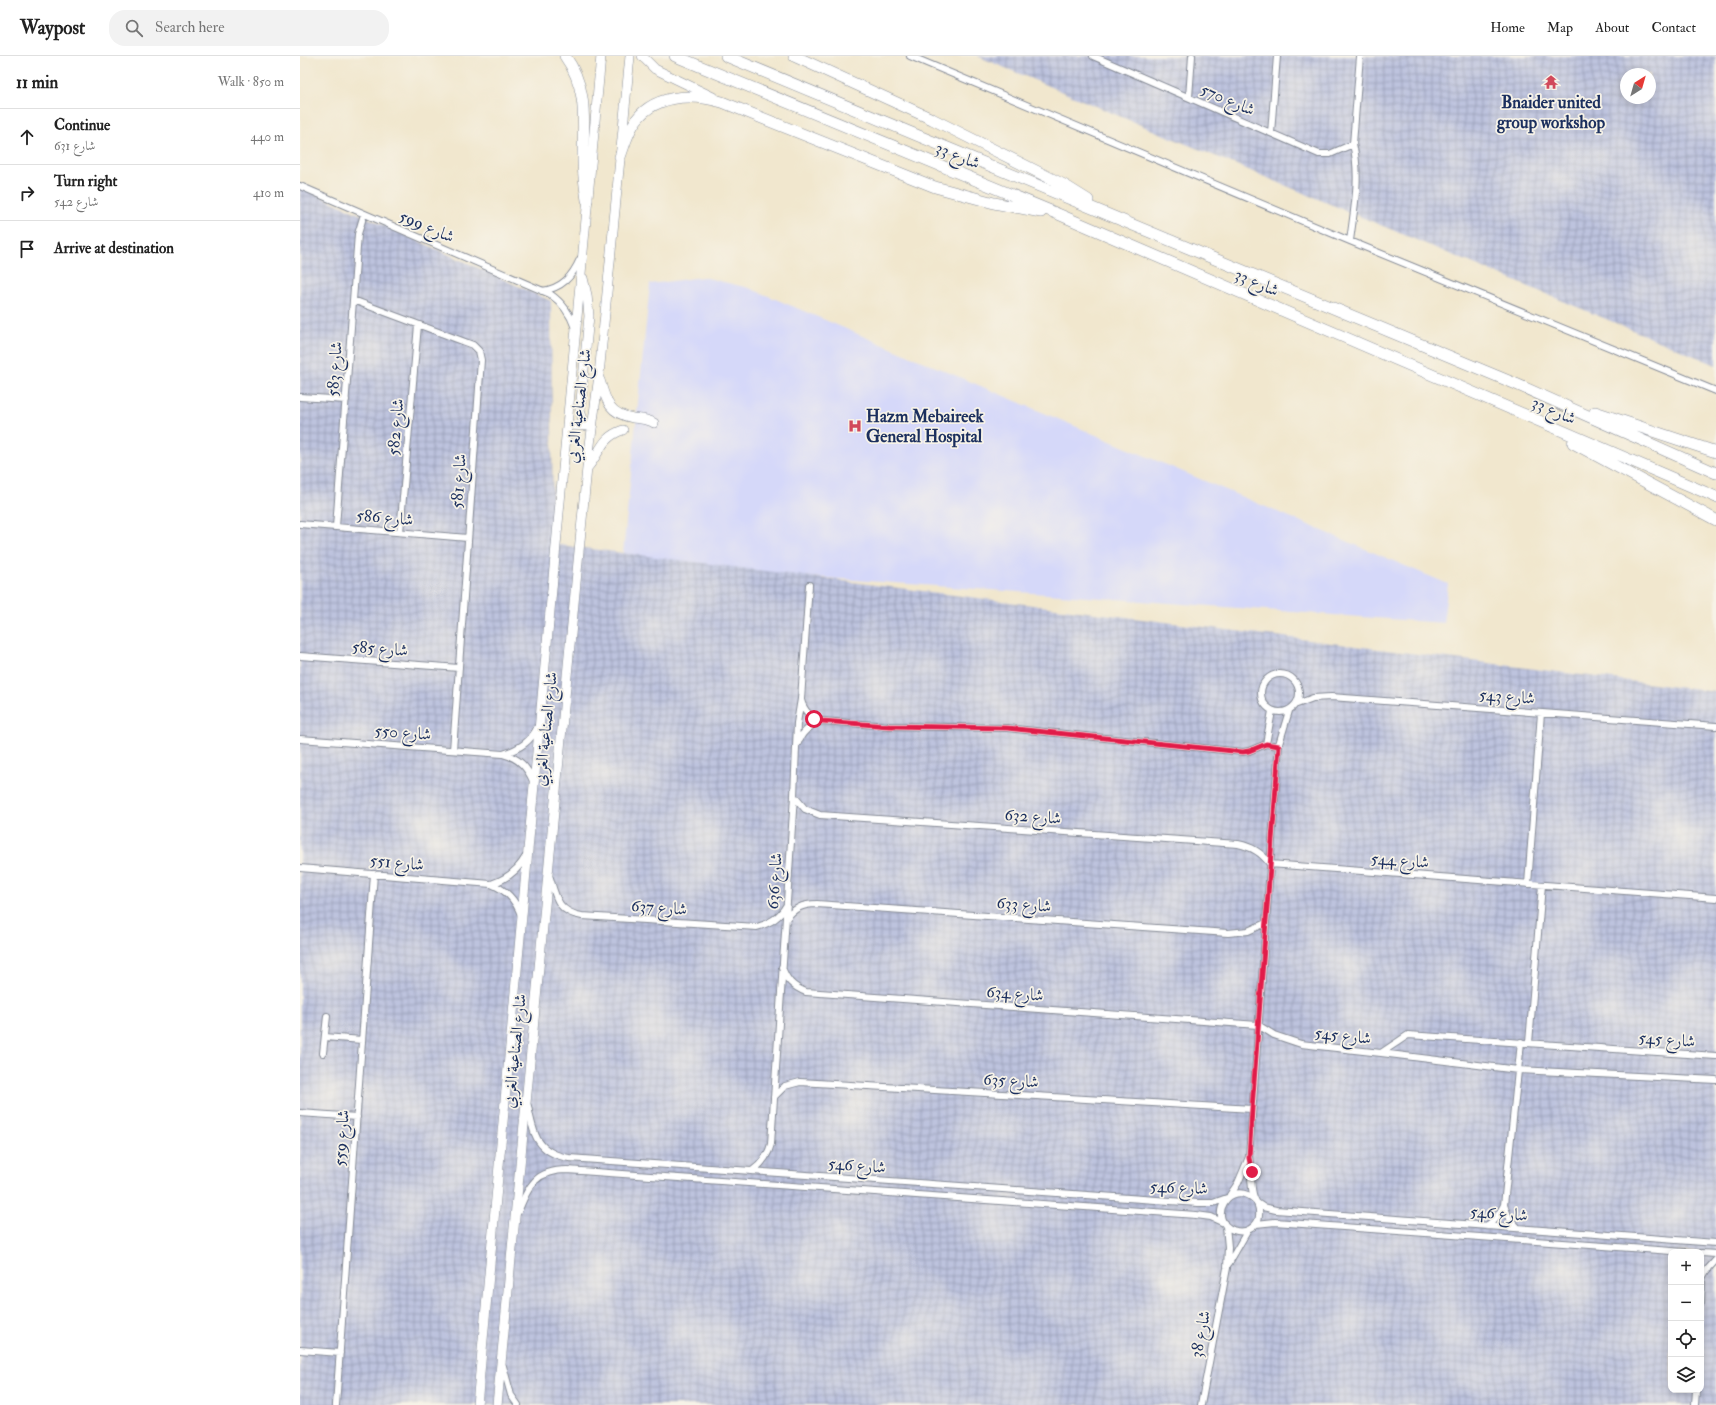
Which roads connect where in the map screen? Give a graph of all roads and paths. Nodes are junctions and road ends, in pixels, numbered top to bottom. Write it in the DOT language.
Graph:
graph roads {
  1 [pos="565,56"];
  2 [pos="601,56"];
  3 [pos="630,56"];
  4 [pos="642,56"];
  5 [pos="675,56"];
  6 [pos="726,56"];
  7 [pos="794,56"];
  8 [pos="910,56"];
  9 [pos="1093,56"];
  10 [pos="1192,56"];
  11 [pos="1277,56"];
  12 [pos="1360,56"];
  13 [pos="1107,59"];
  14 [pos="1189,97"];
  15 [pos="722,102"];
  16 [pos="1271,133"];
  17 [pos="1353,144"];
  18 [pos="620,157"];
  19 [pos="300,188"];
  20 [pos="586,200"];
  21 [pos="364,214"];
  22 [pos="1058,214"];
  23 [pos="1108,214"];
  24 [pos="1350,241"];
  25 [pos="582,254"];
  26 [pos="581,271"];
  27 [pos="542,291"];
  28 [pos="353,300"];
  29 [pos="418,325"];
  30 [pos="576,331"];
  31 [pos="598,375"];
  32 [pos="1716,391"];
  33 [pos="300,397"];
  34 [pos="1547,397"];
  35 [pos="346,400"];
  36 [pos="582,418"];
  37 [pos="1535,420"];
  38 [pos="568,421"];
  39 [pos="593,423"];
  40 [pos="654,423"];
  41 [pos="623,430"];
  42 [pos="1716,452"];
  43 [pos="587,468"];
  44 [pos="1716,473"];
  45 [pos="1716,497"];
  46 [pos="1716,520"];
  47 [pos="300,524"];
  48 [pos="336,526"];
  49 [pos="400,532"];
  50 [pos="468,538"];
  51 [pos="809,585"];
  52 [pos="300,656"];
  53 [pos="459,668"];
  54 [pos="801,699"];
  55 [pos="1297,704"];
  56 [pos="1272,711"];
  57 [pos="1289,711"];
  58 [pos="1541,713"];
  59 [pos="541,720"];
  60 [pos="822,721"];
  61 [pos="1716,726"];
  62 [pos="300,739"];
  63 [pos="1266,744"];
  64 [pos="1279,746"];
  65 [pos="797,748"];
  66 [pos="453,750"];
  67 [pos="503,754"];
  68 [pos="535,785"];
  69 [pos="794,796"];
  70 [pos="529,850"];
  71 [pos="1270,864"];
  72 [pos="300,868"];
  73 [pos="548,871"];
  74 [pos="374,874"];
  75 [pos="491,884"];
  76 [pos="1528,884"];
  77 [pos="1542,885"];
  78 [pos="1716,898"];
  79 [pos="786,904"];
  80 [pos="521,915"];
  81 [pos="785,921"];
  82 [pos="1266,923"];
  83 [pos="782,967"];
  84 [pos="326,1016"];
  85 [pos="1258,1025"];
  86 [pos="325,1037"];
  87 [pos="362,1040"];
  88 [pos="1520,1042"];
  89 [pos="1529,1043"];
  90 [pos="323,1053"];
  91 [pos="1381,1053"];
  92 [pos="1716,1056"];
  93 [pos="1518,1070"];
  94 [pos="1716,1080"];
  95 [pos="526,1094"];
  96 [pos="774,1097"];
  97 [pos="1252,1109"];
  98 [pos="300,1113"];
  99 [pos="357,1117"];
  100 [pos="1249,1158"];
  101 [pos="752,1171"];
  102 [pos="1228,1197"];
  103 [pos="1256,1201"];
  104 [pos="1504,1205"];
  105 [pos="514,1223"];
  106 [pos="1225,1224"];
  107 [pos="1256,1224"];
  108 [pos="1487,1226"];
  109 [pos="1518,1228"];
  110 [pos="1248,1230"];
  111 [pos="1716,1236"];
  112 [pos="1706,1242"];
  113 [pos="1716,1243"];
  114 [pos="1668,1251"];
  115 [pos="1704,1253"];
  116 [pos="1716,1254"];
  117 [pos="1716,1260"];
  118 [pos="1227,1268"];
  119 [pos="1704,1274"];
  120 [pos="300,1350"];
  121 [pos="340,1353"];
  122 [pos="501,1362"];
  123 [pos="1696,1393"];
  124 [pos="336,1405"];
  125 [pos="477,1405"];
  126 [pos="497,1405"];
  127 [pos="518,1405"];
  128 [pos="1201,1405"];
  129 [pos="1695,1405"];
  1 -- 20 [label="highway"];
  2 -- 20 [label="main road, شارع الصناعية الغربي"];
  3 -- 18 [label="main road, شارع الصناعية الغربي"];
  4 -- 15 [label="main road"];
  5 -- 22 [label="highway, شارع 33"];
  6 -- 23 [label="highway, شارع 33"];
  7 -- 23 [label="highway"];
  8 -- 24 [label="street"];
  9 -- 13 [label="street, شارع 570"];
  10 -- 14 [label="street"];
  11 -- 16 [label="street"];
  12 -- 17 [label="street"];
  13 -- 14 [label="street, شارع 570"];
  14 -- 16 [label="street, شارع 570"];
  15 -- 18 [label="highway"];
  15 -- 22 [label="highway"];
  16 -- 17 [label="street, شارع 570"];
  17 -- 24 [label="street"];
  18 -- 31 [label="main road, شارع الصناعية الغربي"];
  19 -- 21 [label="street, شارع 599"];
  20 -- 25 [label="main road, شارع الصناعية الغربي"];
  21 -- 27 [label="street, شارع 599"];
  21 -- 28 [label="street, شارع 583"];
  22 -- 37 [label="highway, شارع 33"];
  23 -- 34 [label="highway, شارع 33"];
  24 -- 32 [label="street"];
  25 -- 26 [label="main road, شارع الصناعية الغربي"];
  25 -- 27 [label="street"];
  26 -- 30 [label="main road, شارع الصناعية الغربي"];
  26 -- 36 [label="main road"];
  27 -- 30 [label="street, شارع 599"];
  28 -- 29 [label="street, شارع 581"];
  28 -- 35 [label="street, شارع 583"];
  29 -- 49 [label="street, شارع 582"];
  29 -- 50 [label="street, شارع 581"];
  30 -- 38 [label="main road, شارع الصناعية الغربي"];
  31 -- 39 [label="main road, شارع الصناعية الغربي"];
  31 -- 40 [label="main road"];
  33 -- 35 [label="street"];
  34 -- 42 [label="highway"];
  34 -- 44 [label="highway, شارع 33"];
  35 -- 48 [label="street, شارع 583"];
  36 -- 38 [label="main road"];
  36 -- 39 [label="main road"];
  37 -- 45 [label="highway, شارع 33"];
  37 -- 46 [label="highway"];
  38 -- 39 [label="main road"];
  38 -- 59 [label="main road, شارع الصناعية الغربي"];
  39 -- 43 [label="main road, شارع الصناعية الغربي"];
  41 -- 43 [label="main road"];
  43 -- 73 [label="main road, شارع الصناعية الغربي"];
  47 -- 48 [label="street, شارع 586"];
  48 -- 49 [label="street, شارع 586"];
  49 -- 50 [label="street, شارع 586"];
  50 -- 53 [label="street, شارع 581"];
  51 -- 54 [label="street, شارع 636"];
  52 -- 53 [label="street, شارع 585"];
  53 -- 66 [label="street, شارع 581"];
  54 -- 60 [label="street"];
  54 -- 65 [label="street, شارع 636"];
  55 -- 56 [label="street"];
  55 -- 57 [label="street"];
  55 -- 58 [label="street, شارع 543"];
  56 -- 57 [label="street"];
  56 -- 63 [label="street"];
  57 -- 64 [label="street"];
  58 -- 61 [label="street, شارع 543"];
  58 -- 76 [label="street"];
  59 -- 67 [label="street, شارع 550"];
  59 -- 68 [label="main road, شارع الصناعية الغربي"];
  60 -- 63 [label="street"];
  60 -- 65 [label="street"];
  62 -- 66 [label="street, شارع 550"];
  63 -- 64 [label="street"];
  64 -- 71 [label="street"];
  65 -- 69 [label="street, شارع 636"];
  66 -- 67 [label="street, شارع 550"];
  67 -- 68 [label="street, شارع 550"];
  68 -- 70 [label="main road, شارع الصناعية الغربي"];
  69 -- 71 [label="street, شارع 632"];
  69 -- 79 [label="street, شارع 636"];
  70 -- 75 [label="street, شارع 551"];
  70 -- 80 [label="main road, شارع الصناعية الغربي"];
  71 -- 76 [label="street, شارع 544"];
  71 -- 82 [label="street"];
  72 -- 74 [label="street, شارع 551"];
  73 -- 79 [label="street, شارع 637"];
  73 -- 95 [label="main road, شارع الصناعية الغربي"];
  74 -- 75 [label="street, شارع 551"];
  74 -- 87 [label="street, شارع 559"];
  75 -- 80 [label="street, شارع 551"];
  76 -- 77 [label="street, شارع 544"];
  77 -- 78 [label="street, شارع 544"];
  77 -- 89 [label="street"];
  79 -- 81 [label="street, شارع 636"];
  80 -- 125 [label="main road, شارع الصناعية الغربي"];
  81 -- 82 [label="street, شارع 633"];
  81 -- 83 [label="street, شارع 636"];
  82 -- 85 [label="street"];
  83 -- 85 [label="street, شارع 634"];
  83 -- 96 [label="street, شارع 636"];
  84 -- 86 [label="street"];
  85 -- 91 [label="street, شارع 545"];
  85 -- 97 [label="street"];
  86 -- 87 [label="street"];
  86 -- 90 [label="street"];
  87 -- 99 [label="street, شارع 559"];
  88 -- 89 [label="street, شارع 545"];
  88 -- 91 [label="street, شارع 545"];
  88 -- 93 [label="street"];
  89 -- 92 [label="street, شارع 545"];
  91 -- 93 [label="street"];
  93 -- 94 [label="street"];
  93 -- 104 [label="street"];
  95 -- 101 [label="street, شارع 546"];
  95 -- 105 [label="main road, شارع الصناعية الغربي"];
  96 -- 97 [label="street, شارع 635"];
  96 -- 101 [label="street, شارع 636"];
  97 -- 100 [label="street"];
  98 -- 99 [label="street"];
  99 -- 121 [label="street, شارع 559"];
  100 -- 102 [label="street"];
  100 -- 103 [label="street"];
  101 -- 102 [label="street, شارع 546"];
  102 -- 103 [label="street"];
  102 -- 106 [label="street"];
  103 -- 107 [label="street"];
  103 -- 108 [label="street, شارع 546"];
  104 -- 108 [label="street"];
  104 -- 109 [label="street"];
  105 -- 106 [label="street, شارع 546"];
  105 -- 122 [label="main road, شارع الصناعية الغربي"];
  106 -- 110 [label="street"];
  106 -- 118 [label="street, شارع 38"];
  107 -- 110 [label="street"];
  107 -- 114 [label="street, شارع 546"];
  108 -- 109 [label="street, شارع 546"];
  109 -- 112 [label="street, شارع 546"];
  110 -- 118 [label="street, شارع 38"];
  111 -- 112 [label="street"];
  112 -- 113 [label="street, شارع 546"];
  115 -- 116 [label="street"];
  117 -- 119 [label="street"];
  118 -- 128 [label="street, شارع 38"];
  120 -- 121 [label="street"];
  121 -- 124 [label="street, شارع 559"];
  122 -- 126 [label="main road, شارع الصناعية الغربي"];
  122 -- 127 [label="street"];
  123 -- 129 [label="street"];
}
